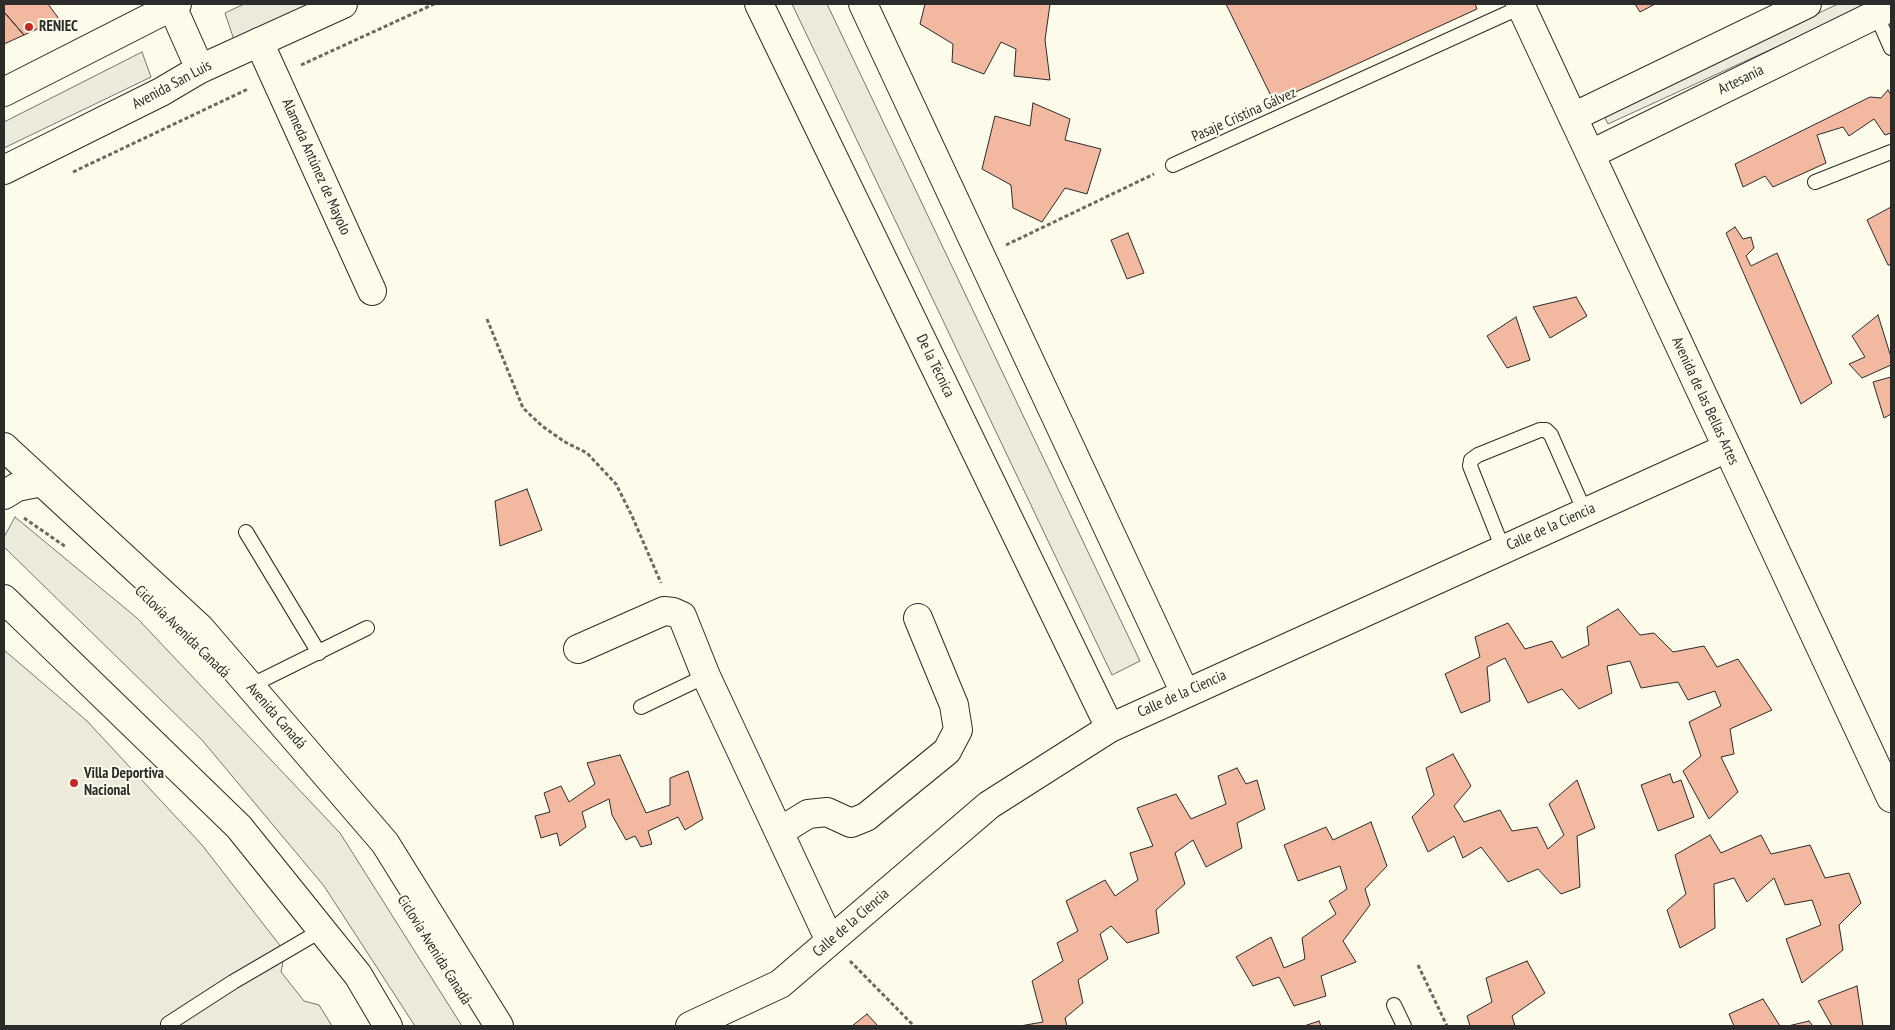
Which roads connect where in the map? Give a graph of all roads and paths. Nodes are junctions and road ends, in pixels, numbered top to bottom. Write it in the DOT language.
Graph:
graph roads {
  1 [pos="173,4"];
  2 [pos="343,4"];
  3 [pos="434,4"];
  4 [pos="760,4"];
  5 [pos="863,4"];
  6 [pos="1808,4"];
  7 [pos="1521,5"];
  8 [pos="1883,10"];
  9 [pos="259,42"];
  10 [pos="1891,48"];
  11 [pos="200,69"];
  12 [pos="275,76"];
  13 [pos="4,92"];
  14 [pos="1573,117"];
  15 [pos="1891,152"];
  16 [pos="1591,154"];
  17 [pos="1173,165"];
  18 [pos="4,170"];
  19 [pos="66,175"];
  20 [pos="1814,182"];
  21 [pos="982,256"];
  22 [pos="372,291"];
  23 [pos="487,319"];
  24 [pos="4,447"];
  25 [pos="1727,448"];
  26 [pos="42,482"];
  27 [pos="11,505"];
  28 [pos="1585,512"];
  29 [pos="246,532"];
  30 [pos="1503,549"];
  31 [pos="71,551"];
  32 [pos="4,599"];
  33 [pos="673,612"];
  34 [pos="918,618"];
  35 [pos="368,628"];
  36 [pos="578,649"];
  37 [pos="318,653"];
  38 [pos="706,676"];
  39 [pos="250,686"];
  40 [pos="1185,693"];
  41 [pos="641,707"];
  42 [pos="1110,728"];
  43 [pos="1891,798"];
  44 [pos="779,832"];
  45 [pos="322,930"];
  46 [pos="830,941"];
  47 [pos="1418,965"];
  48 [pos="1394,1005"];
  49 [pos="168,1024"];
  50 [pos="388,1026"];
  51 [pos="499,1026"];
  52 [pos="690,1026"];
  53 [pos="914,1026"];
  54 [pos="1404,1026"];
  55 [pos="1447,1026"];
  1 -- 11 [label="street"];
  1 -- 13 [label="street"];
  2 -- 9 [label="street, Avenida San Luis"];
  3 -- 12 [label="path"];
  4 -- 42 [label="street, De la Técnica"];
  5 -- 21 [label="street"];
  6 -- 14 [label="street"];
  7 -- 14 [label="street, Avenida de las Bellas Artes"];
  7 -- 17 [label="lane, Pasaje Cristina Gálvez"];
  8 -- 10 [label="lane"];
  8 -- 16 [label="street, Artesanía"];
  9 -- 11 [label="street, Avenida San Luis"];
  9 -- 12 [label="street, Alameda Antúnez de Mayolo"];
  11 -- 18 [label="street, Avenida San Luis"];
  12 -- 19 [label="path"];
  12 -- 22 [label="street, Alameda Antúnez de Mayolo"];
  14 -- 16 [label="street, Avenida de las Bellas Artes"];
  15 -- 20 [label="lane"];
  16 -- 25 [label="street, Avenida de las Bellas Artes"];
  17 -- 21 [label="path"];
  21 -- 40 [label="street"];
  23 -- 33 [label="path"];
  24 -- 26 [label="street, Avenida Canadá"];
  25 -- 28 [label="street, Calle de la Ciencia"];
  25 -- 43 [label="street, Avenida de las Bellas Artes"];
  26 -- 27 [label="street"];
  26 -- 39 [label="street, Avenida Canadá"];
  27 -- 31 [label="path"];
  28 -- 30 [label="street, Calle de la Ciencia"];
  28 -- 30 [label="lane"];
  29 -- 37 [label="lane"];
  30 -- 40 [label="street, Calle de la Ciencia"];
  32 -- 45 [label="street"];
  33 -- 36 [label="street"];
  33 -- 38 [label="street"];
  34 -- 44 [label="street"];
  35 -- 37 [label="lane"];
  37 -- 39 [label="lane"];
  38 -- 41 [label="lane"];
  38 -- 44 [label="street"];
  39 -- 51 [label="street, Avenida Canadá"];
  40 -- 42 [label="street, Calle de la Ciencia"];
  42 -- 46 [label="street, Calle de la Ciencia"];
  44 -- 46 [label="street"];
  45 -- 49 [label="lane"];
  45 -- 50 [label="street"];
  46 -- 52 [label="street, Calle de la Ciencia"];
  46 -- 53 [label="path"];
  47 -- 55 [label="path"];
  48 -- 54 [label="lane"];
}
